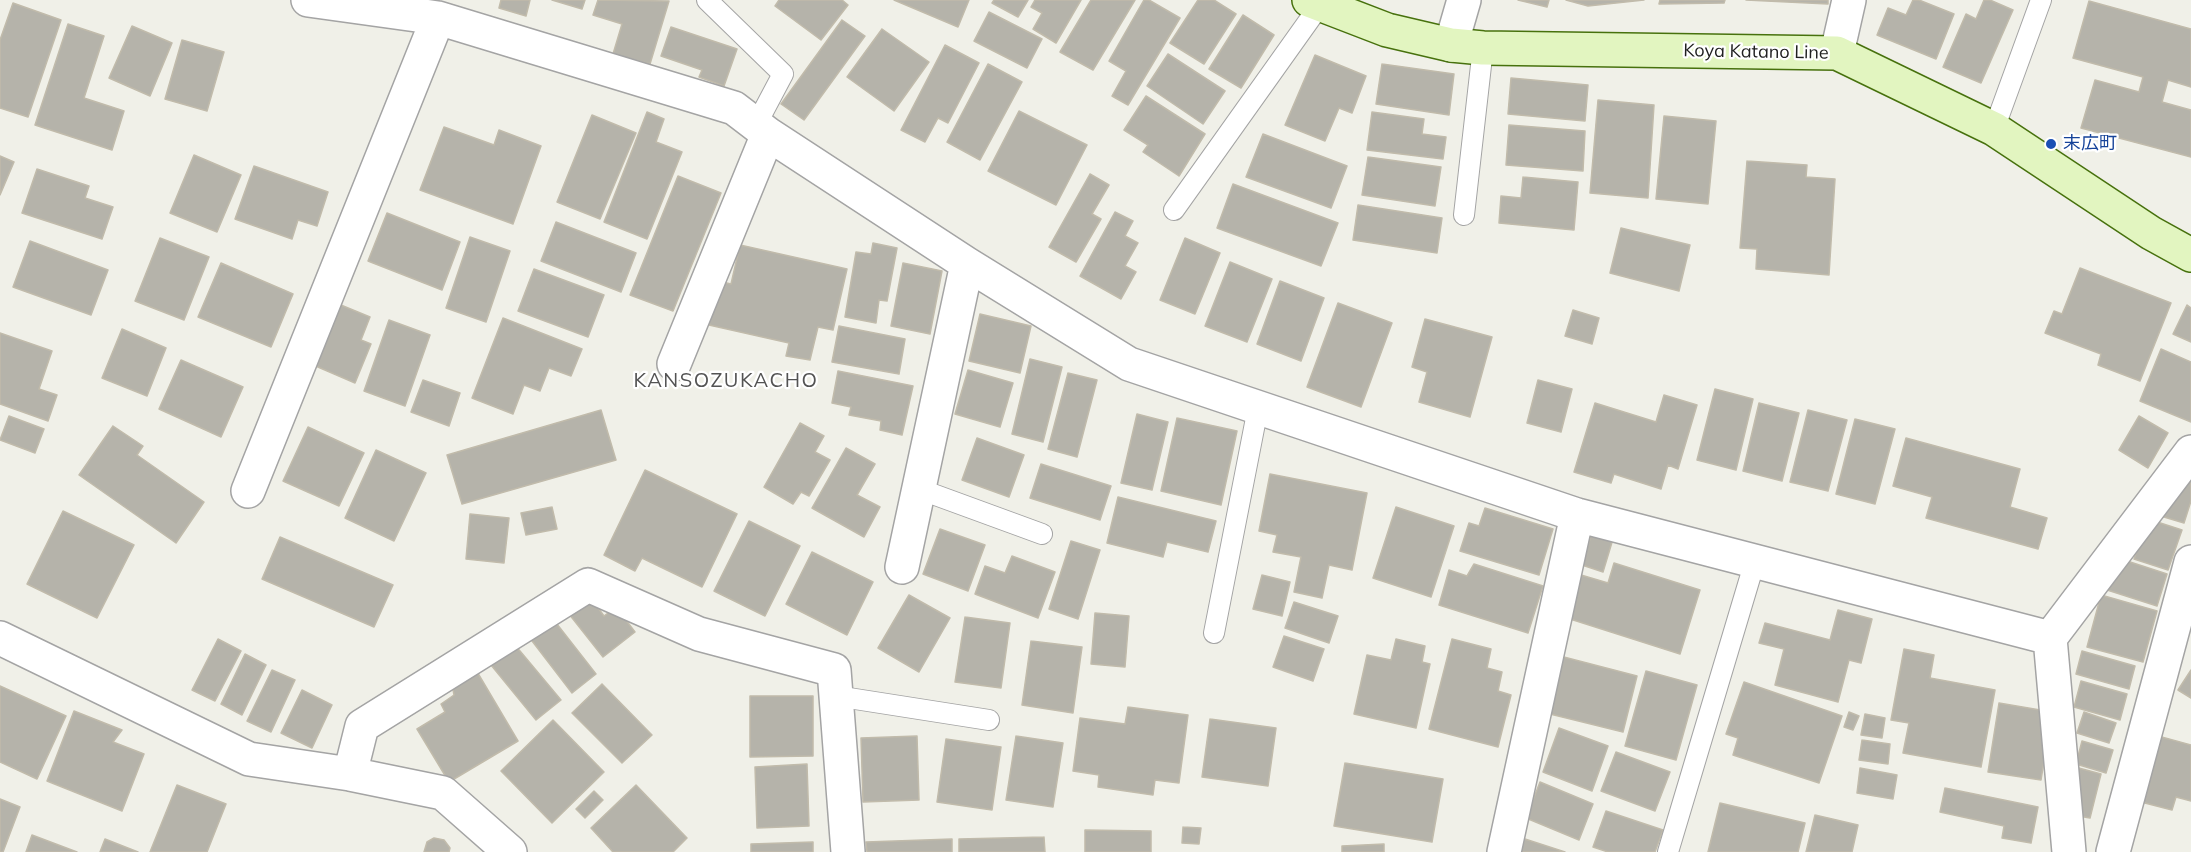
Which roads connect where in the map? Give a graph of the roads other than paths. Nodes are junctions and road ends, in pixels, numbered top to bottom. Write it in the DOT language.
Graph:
graph roads {
  1 [pos="308,0"];
  2 [pos="707,0"];
  3 [pos="1464,0"];
  4 [pos="1849,0"];
  5 [pos="2041,0"];
  6 [pos="1314,3"];
  7 [pos="438,18"];
  8 [pos="1451,45"];
  9 [pos="1483,48"];
  10 [pos="1837,53"];
  11 [pos="762,129"];
  12 [pos="1994,129"];
  13 [pos="1174,210"];
  14 [pos="1464,215"];
  15 [pos="2191,255"];
  16 [pos="967,264"];
  17 [pos="674,364"];
  18 [pos="1258,408"];
  19 [pos="2191,452"];
  20 [pos="920,489"];
  21 [pos="248,491"];
  22 [pos="1577,515"];
  23 [pos="1042,534"];
  24 [pos="1755,561"];
  25 [pos="2191,562"];
  26 [pos="902,567"];
  27 [pos="1214,633"];
  28 [pos="2050,638"];
  29 [pos="0,639"];
  30 [pos="836,696"];
  31 [pos="989,720"];
  32 [pos="350,774"];
  33 [pos="510,852"];
  34 [pos="848,852"];
  35 [pos="1504,852"];
  36 [pos="1668,852"];
  37 [pos="2069,852"];
  38 [pos="2113,852"];
  1 -- 7 [label="street"];
  2 -- 11 [label="lane"];
  3 -- 8 [label="street"];
  4 -- 10 [label="street"];
  5 -- 12 [label="lane"];
  6 -- 8 [label="main road, Koya Katano Line"];
  6 -- 13 [label="lane"];
  7 -- 11 [label="street"];
  7 -- 21 [label="street"];
  8 -- 9 [label="main road, Koya Katano Line"];
  9 -- 10 [label="main road, Koya Katano Line"];
  9 -- 14 [label="lane"];
  10 -- 12 [label="main road, Koya Katano Line"];
  11 -- 16 [label="street"];
  11 -- 17 [label="street"];
  12 -- 15 [label="main road, Koya Katano Line"];
  16 -- 18 [label="street"];
  16 -- 20 [label="street"];
  18 -- 22 [label="street"];
  18 -- 27 [label="lane"];
  19 -- 28 [label="street"];
  20 -- 23 [label="lane"];
  20 -- 26 [label="street"];
  22 -- 24 [label="street"];
  22 -- 35 [label="street"];
  24 -- 28 [label="street"];
  24 -- 36 [label="lane"];
  25 -- 38 [label="street"];
  28 -- 37 [label="street"];
  29 -- 32 [label="street"];
  30 -- 31 [label="lane"];
  30 -- 32 [label="street"];
  30 -- 34 [label="street"];
  32 -- 33 [label="street"];
}
